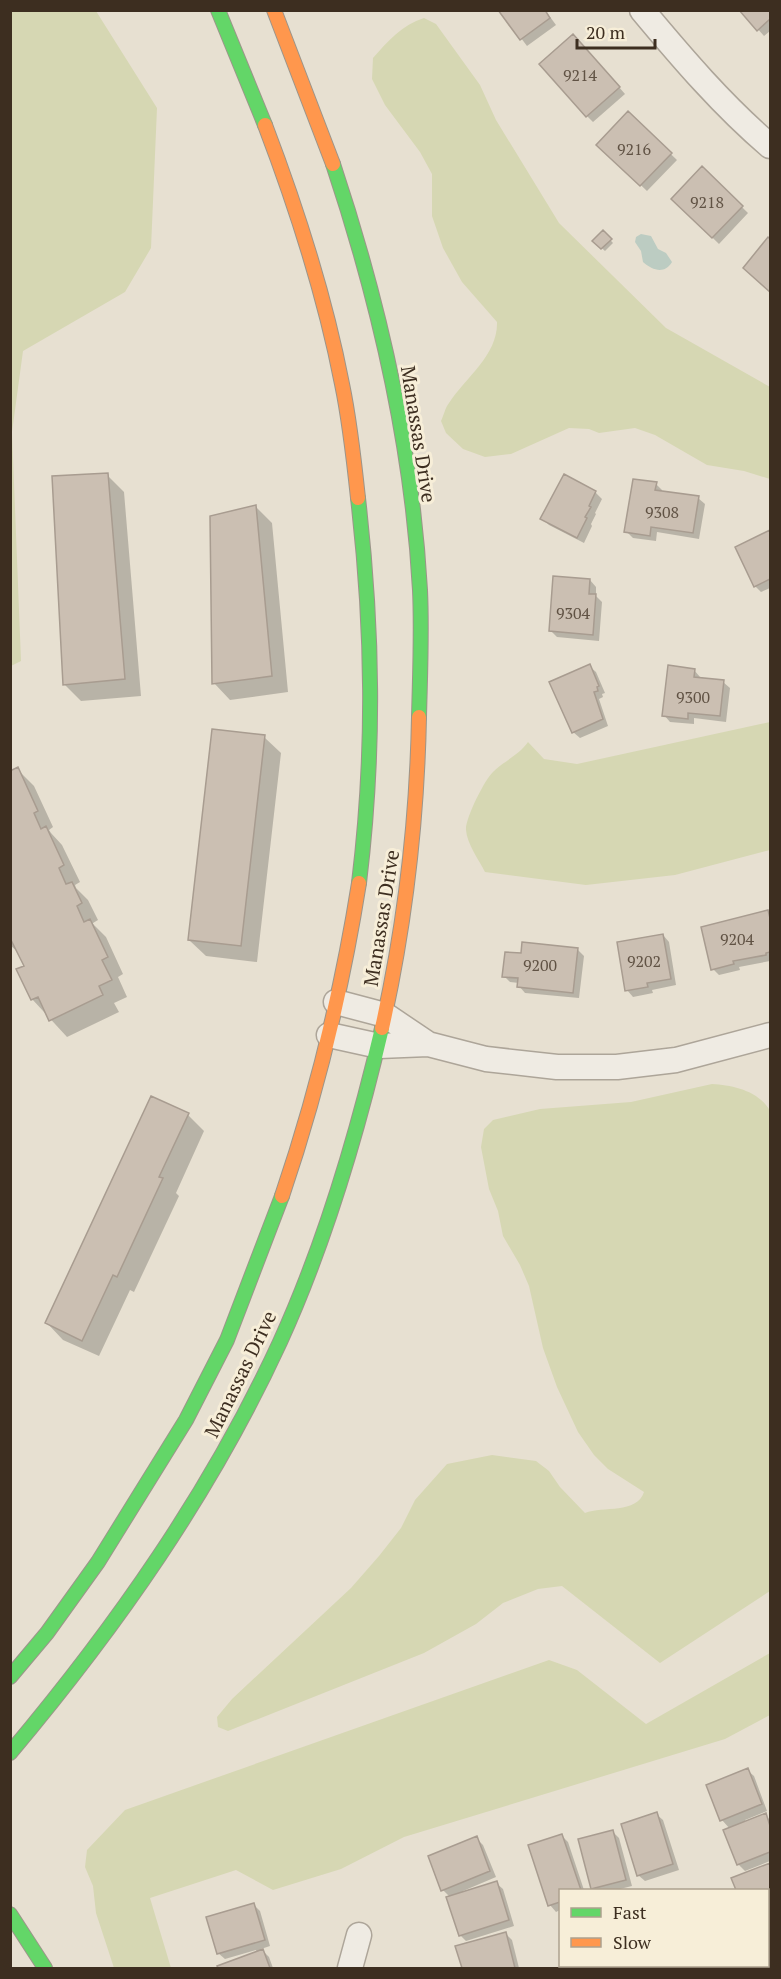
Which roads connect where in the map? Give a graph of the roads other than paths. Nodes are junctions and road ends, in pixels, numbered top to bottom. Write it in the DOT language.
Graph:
graph roads {
  1 [pos="218,10"];
  2 [pos="274,10"];
  3 [pos="642,10"];
  4 [pos="771,146"];
  5 [pos="336,1002"];
  6 [pos="385,1015"];
  7 [pos="329,1035"];
  8 [pos="771,1035"];
  9 [pos="428,1044"];
  10 [pos="379,1046"];
  11 [pos="10,1677"];
  12 [pos="10,1753"];
  13 [pos="10,1914"];
  14 [pos="359,1935"];
  15 [pos="45,1968"];
  16 [pos="350,1968"];
  1 -- 5 [label="street, Manassas Drive"];
  2 -- 6 [label="street, Manassas Drive"];
  3 -- 4 [label="street"];
  5 -- 6 [label="street"];
  5 -- 7 [label="street, Manassas Drive"];
  6 -- 9 [label="street"];
  6 -- 10 [label="street, Manassas Drive"];
  7 -- 10 [label="street"];
  7 -- 11 [label="street, Manassas Drive"];
  8 -- 9 [label="street"];
  9 -- 10 [label="street"];
  10 -- 12 [label="street, Manassas Drive"];
  13 -- 15 [label="street"];
  14 -- 16 [label="street"];
}
